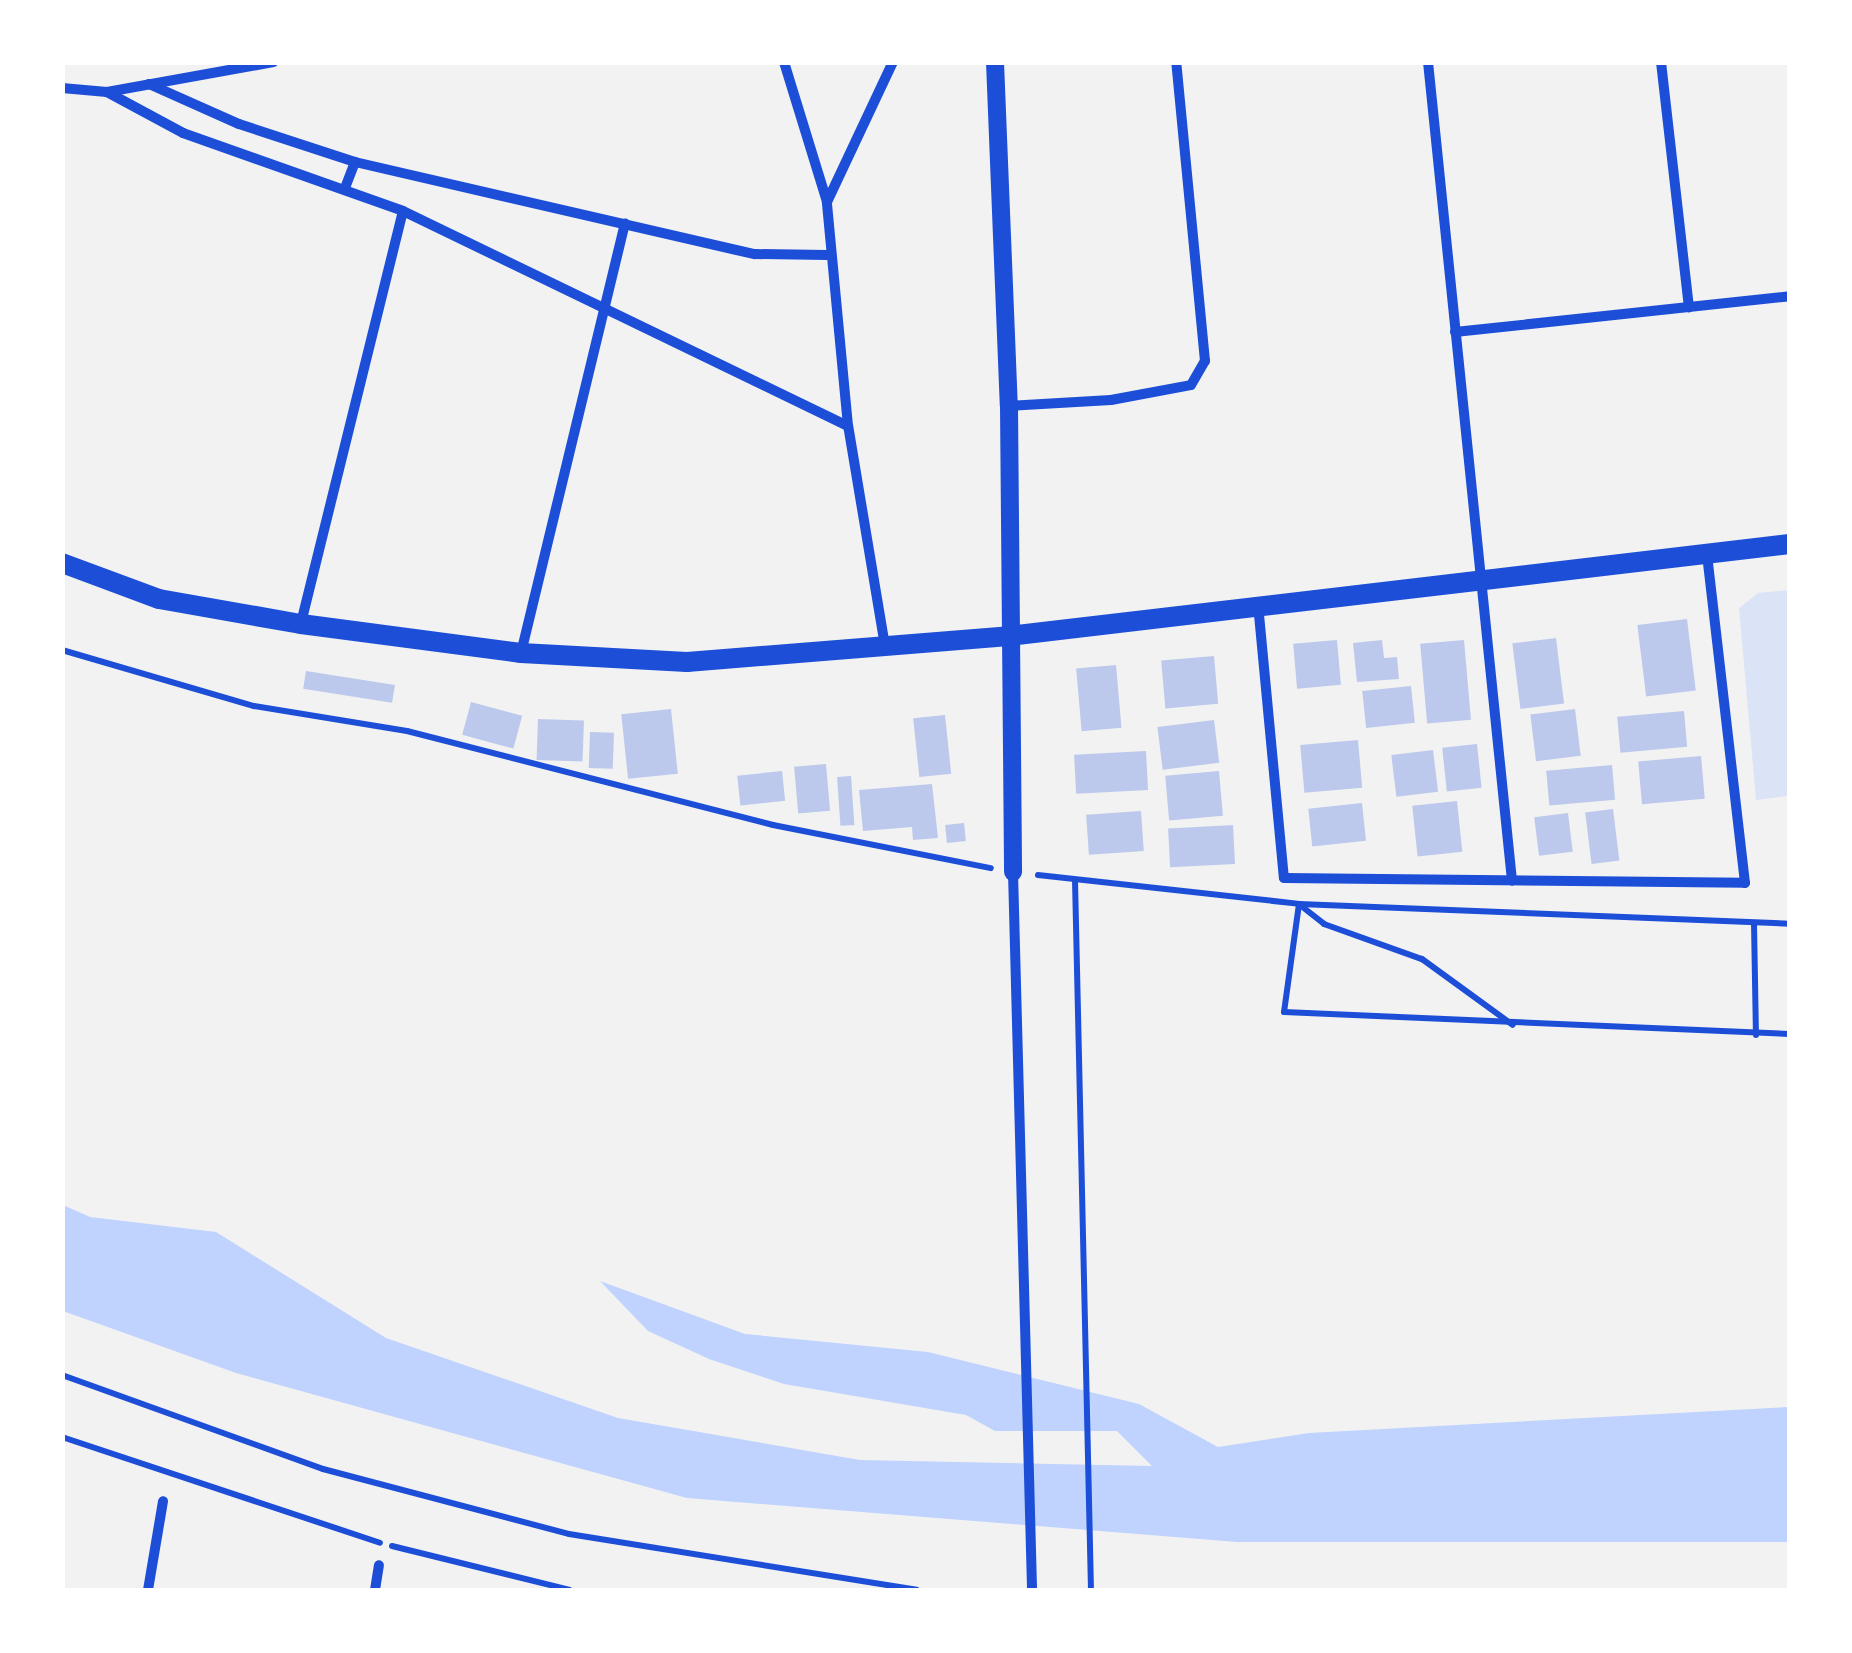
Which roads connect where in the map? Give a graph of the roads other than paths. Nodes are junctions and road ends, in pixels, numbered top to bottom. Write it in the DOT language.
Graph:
graph roads {
  1 [pos="273,62"];
  2 [pos="784,62"];
  3 [pos="893,62"];
  4 [pos="995,62"];
  5 [pos="1176,62"];
  6 [pos="1428,62"];
  7 [pos="1661,62"];
  8 [pos="149,84"];
  9 [pos="62,88"];
  10 [pos="107,92"];
  11 [pos="355,162"];
  12 [pos="345,188"];
  13 [pos="826,202"];
  14 [pos="404,211"];
  15 [pos="626,223"];
  16 [pos="827,255"];
  17 [pos="1790,296"];
  18 [pos="1689,307"];
  19 [pos="604,313"];
  20 [pos="1455,332"];
  21 [pos="1009,406"];
  22 [pos="848,426"];
  23 [pos="1790,544"];
  24 [pos="1707,553"];
  25 [pos="62,563"];
  26 [pos="1480,583"];
  27 [pos="1258,602"];
  28 [pos="301,624"];
  29 [pos="1009,636"];
  30 [pos="885,646"];
  31 [pos="521,652"];
  32 [pos="1012,872"];
  33 [pos="1512,881"];
  34 [pos="163,1501"];
  35 [pos="379,1565"];
  36 [pos="148,1590"];
  37 [pos="376,1590"];
  38 [pos="1032,1590"];
  1 -- 8 [label="street"];
  2 -- 13 [label="street"];
  3 -- 13 [label="street"];
  4 -- 21 [label="street"];
  5 -- 21 [label="street"];
  6 -- 20 [label="street"];
  7 -- 18 [label="street"];
  8 -- 10 [label="street"];
  8 -- 11 [label="street"];
  9 -- 10 [label="street"];
  10 -- 12 [label="street"];
  11 -- 12 [label="street"];
  11 -- 15 [label="street"];
  12 -- 14 [label="street"];
  13 -- 16 [label="street"];
  14 -- 19 [label="street"];
  14 -- 28 [label="street"];
  15 -- 16 [label="street"];
  15 -- 19 [label="street"];
  16 -- 22 [label="street"];
  17 -- 18 [label="street"];
  18 -- 20 [label="street"];
  19 -- 22 [label="street"];
  19 -- 31 [label="street"];
  20 -- 26 [label="street"];
  21 -- 29 [label="street"];
  22 -- 30 [label="street"];
  23 -- 24 [label="main road"];
  24 -- 26 [label="main road"];
  24 -- 33 [label="street"];
  25 -- 28 [label="main road"];
  26 -- 27 [label="main road"];
  26 -- 33 [label="street"];
  27 -- 29 [label="main road"];
  27 -- 33 [label="street"];
  28 -- 31 [label="main road"];
  29 -- 30 [label="main road"];
  29 -- 32 [label="street"];
  30 -- 31 [label="main road"];
  32 -- 38 [label="street"];
  34 -- 36 [label="street"];
  35 -- 37 [label="street"];
}
